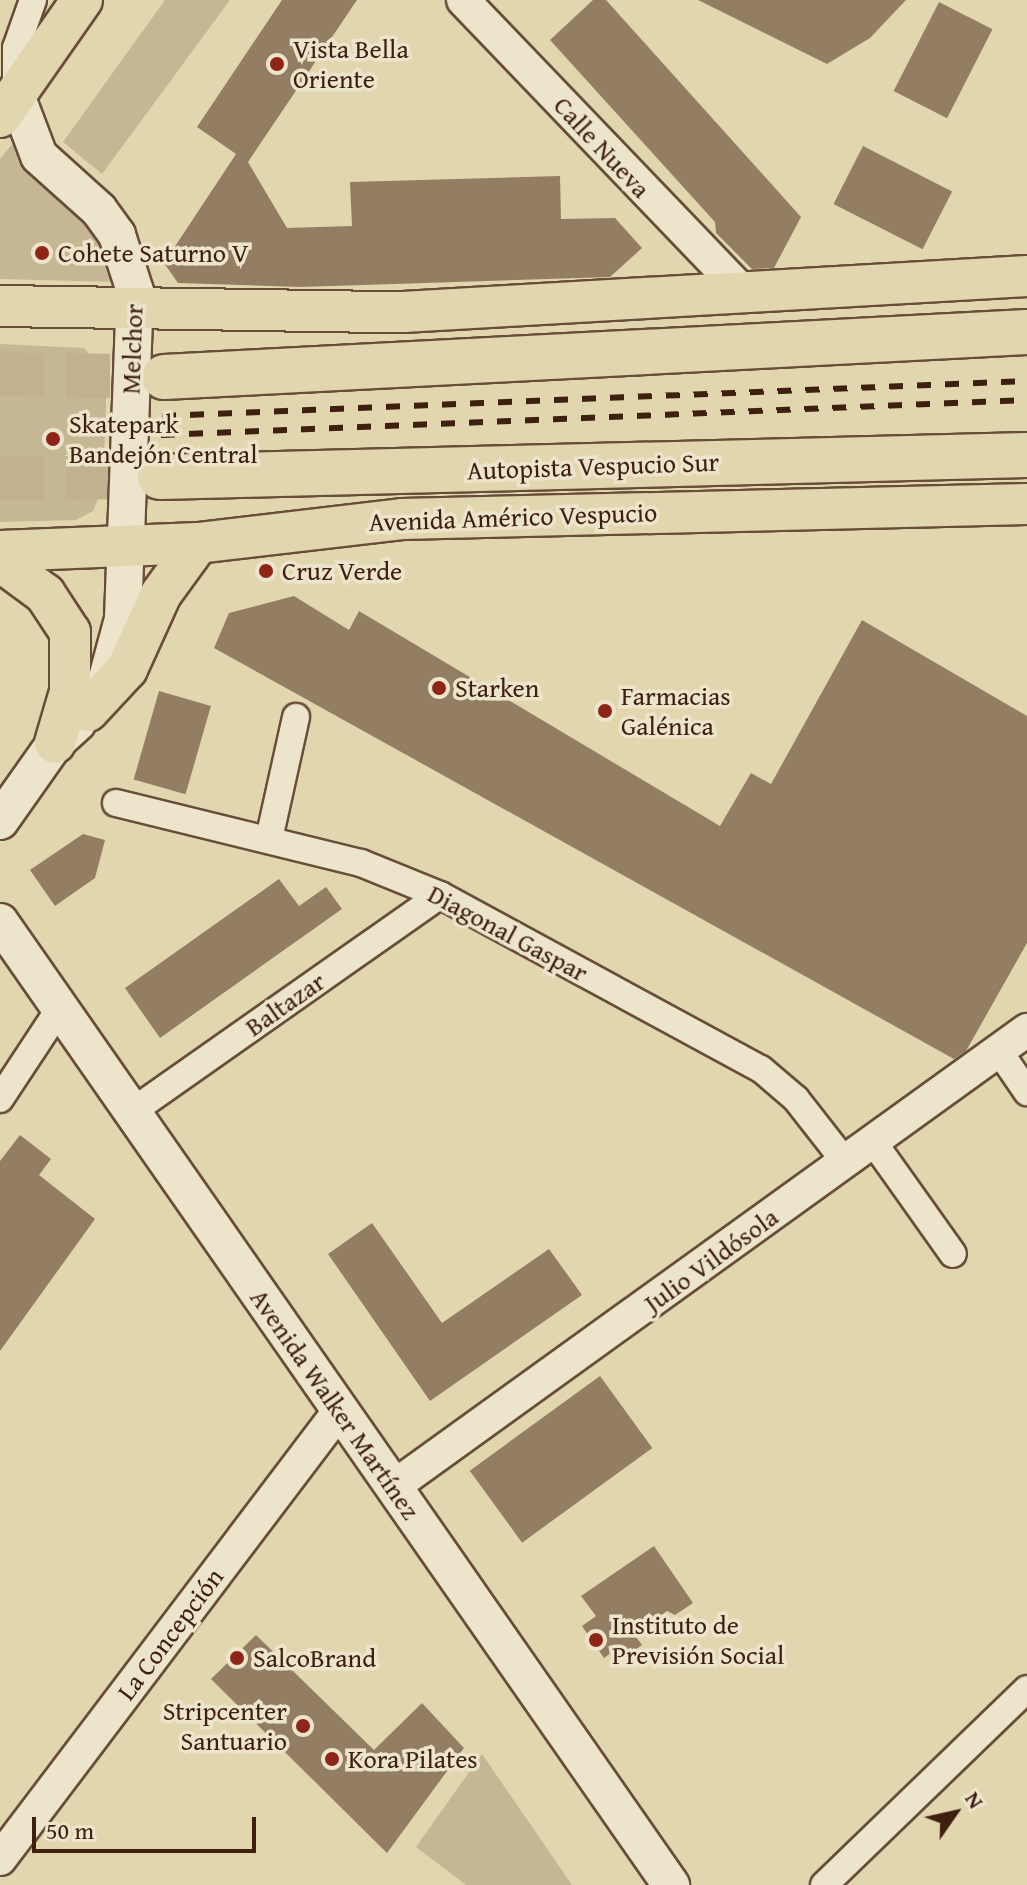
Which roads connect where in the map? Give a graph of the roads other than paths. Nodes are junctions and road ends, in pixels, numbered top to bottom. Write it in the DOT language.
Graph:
graph roads {
  1 [pos="33,0"];
  2 [pos="82,0"];
  3 [pos="463,0"];
  4 [pos="8,106"];
  5 [pos="1027,276"];
  6 [pos="743,292"];
  7 [pos="0,306"];
  8 [pos="134,311"];
  9 [pos="1027,332"];
  10 [pos="164,377"];
  11 [pos="1027,455"];
  12 [pos="160,477"];
  13 [pos="1027,504"];
  14 [pos="198,543"];
  15 [pos="123,547"];
  16 [pos="0,551"];
  17 [pos="0,561"];
  18 [pos="88,711"];
  19 [pos="296,717"];
  20 [pos="55,743"];
  21 [pos="116,803"];
  22 [pos="0,821"];
  23 [pos="269,839"];
  24 [pos="440,895"];
  25 [pos="0,922"];
  26 [pos="58,1011"];
  27 [pos="1027,1030"];
  28 [pos="999,1051"];
  29 [pos="1027,1092"];
  30 [pos="0,1099"];
  31 [pos="130,1113"];
  32 [pos="874,1143"];
  33 [pos="846,1163"];
  34 [pos="953,1254"];
  35 [pos="340,1410"];
  36 [pos="393,1487"];
  37 [pos="1027,1689"];
  38 [pos="0,1859"];
  39 [pos="671,1885"];
  40 [pos="824,1885"];
  1 -- 4 [label="street"];
  2 -- 4 [label="main road"];
  3 -- 6 [label="street, Calle Nueva"];
  4 -- 8 [label="main road, Melchor"];
  5 -- 6 [label="main road"];
  6 -- 8 [label="main road"];
  7 -- 8 [label="main road"];
  8 -- 15 [label="main road, Melchor"];
  9 -- 10 [label="highway"];
  11 -- 12 [label="highway, Autopista Vespucio Sur"];
  13 -- 14 [label="main road, Avenida Américo Vespucio"];
  14 -- 15 [label="main road, Avenida Américo Vespucio"];
  14 -- 18 [label="main road"];
  15 -- 16 [label="main road, Avenida Américo Vespucio"];
  15 -- 18 [label="main road"];
  17 -- 20 [label="main road"];
  18 -- 20 [label="main road"];
  19 -- 23 [label="street"];
  20 -- 22 [label="main road"];
  21 -- 23 [label="street, Diagonal Gaspar"];
  23 -- 24 [label="street, Diagonal Gaspar"];
  24 -- 31 [label="street, Baltazar"];
  24 -- 33 [label="street, Diagonal Gaspar"];
  25 -- 26 [label="main road, Avenida Walker Martínez"];
  26 -- 30 [label="street"];
  26 -- 31 [label="main road, Avenida Walker Martínez"];
  27 -- 28 [label="street, Julio Vildósola"];
  28 -- 29 [label="street"];
  28 -- 32 [label="street, Julio Vildósola"];
  31 -- 35 [label="main road, Avenida Walker Martínez"];
  32 -- 33 [label="street, Julio Vildósola"];
  32 -- 34 [label="street"];
  33 -- 36 [label="street, Julio Vildósola"];
  35 -- 36 [label="main road, Avenida Walker Martínez"];
  35 -- 38 [label="street, La Concepción"];
  36 -- 39 [label="main road, Avenida Walker Martínez"];
  37 -- 40 [label="street"];
}
